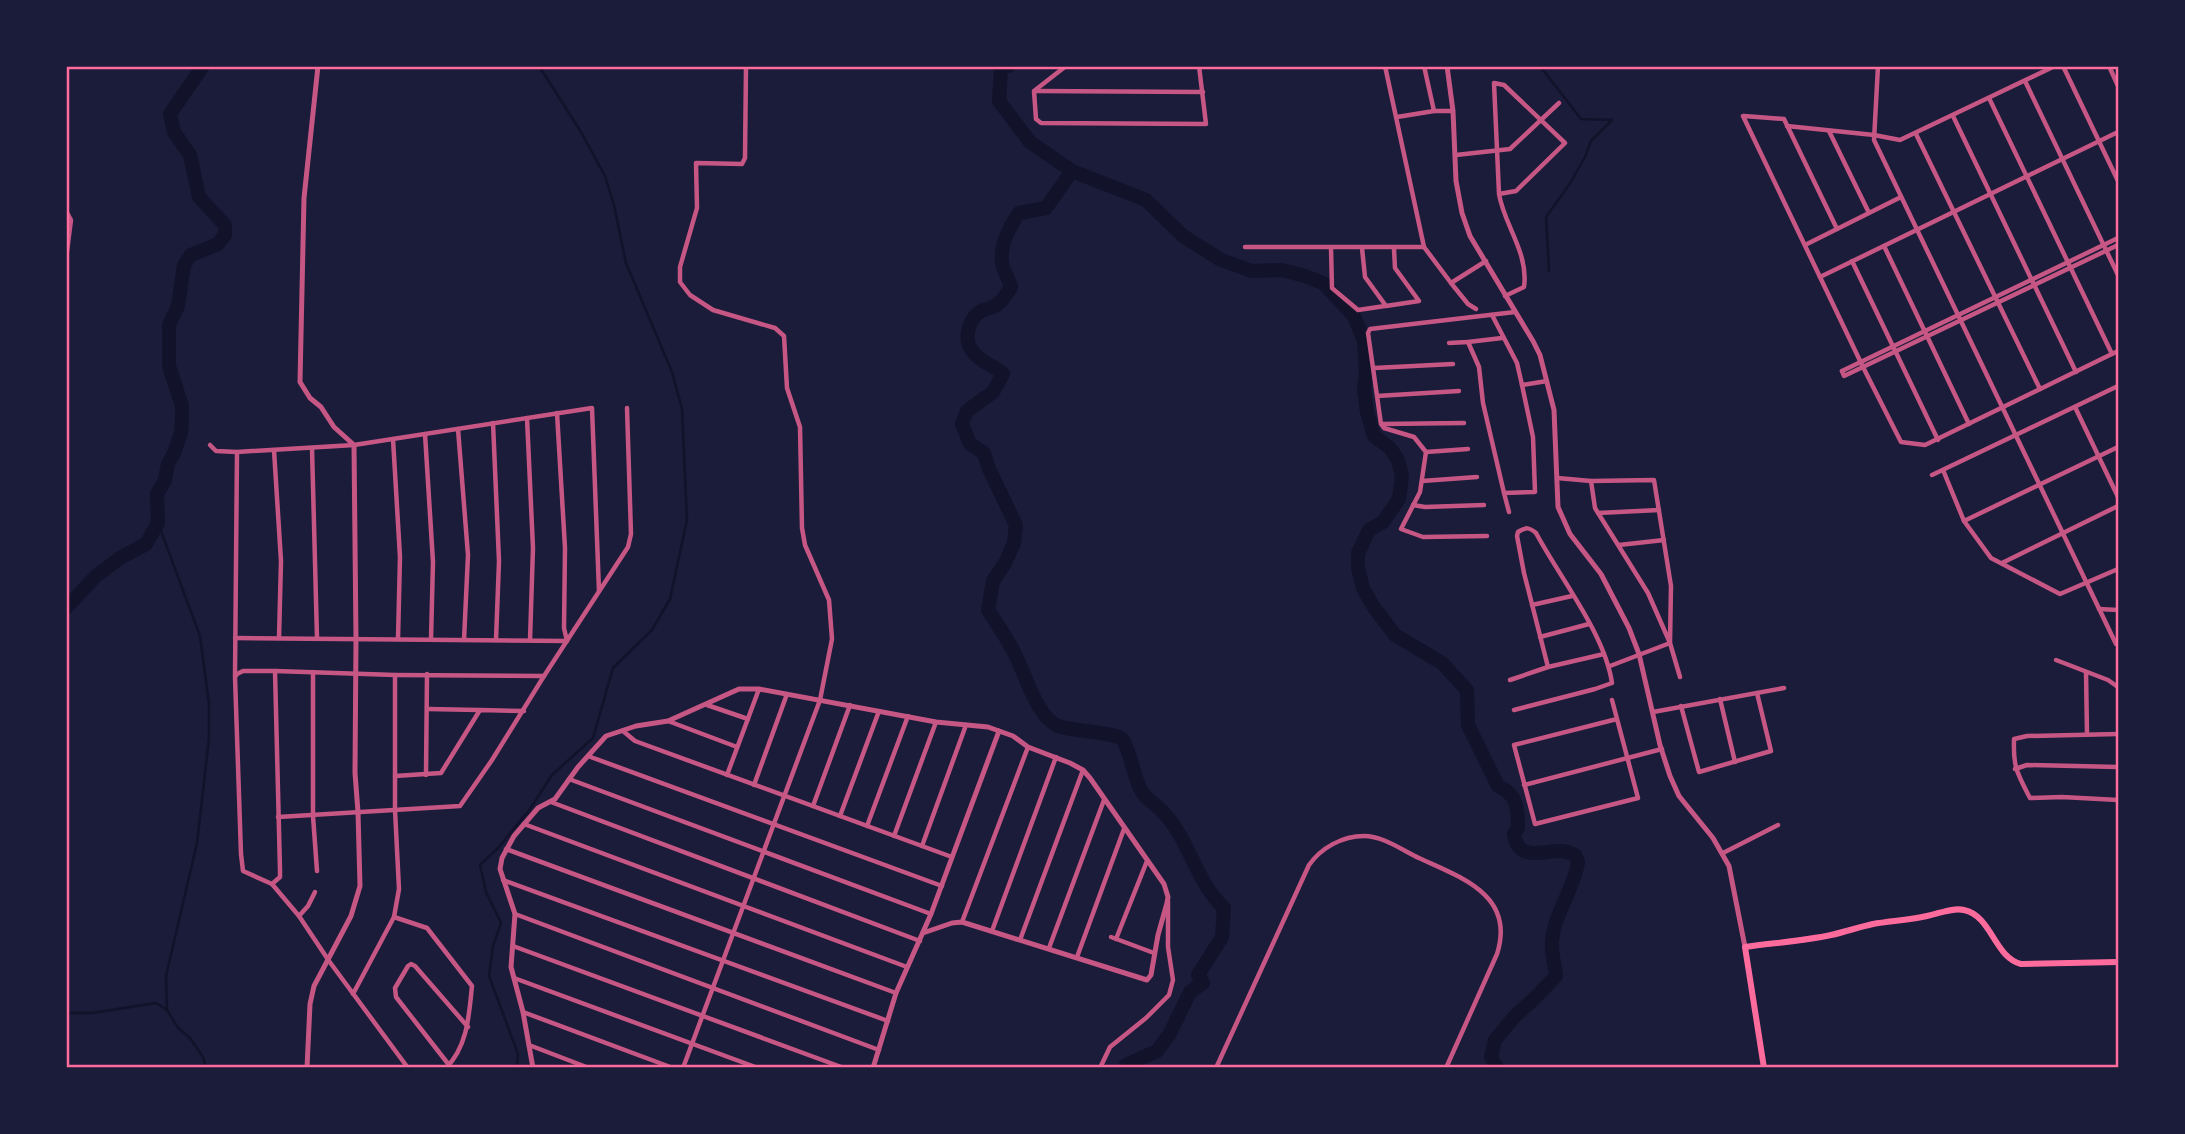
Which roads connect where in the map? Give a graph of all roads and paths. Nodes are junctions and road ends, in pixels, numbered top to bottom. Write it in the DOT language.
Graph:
graph roads {
  1 [pos="318,66"];
  2 [pos="746,66"];
  3 [pos="1066,66"];
  4 [pos="1199,66"];
  5 [pos="1385,66"];
  6 [pos="1424,66"];
  7 [pos="1447,66"];
  8 [pos="1878,66"];
  9 [pos="2055,66"];
  10 [pos="2063,66"];
  11 [pos="2109,66"];
  12 [pos="2025,81"];
  13 [pos="2119,86"];
  14 [pos="1034,91"];
  15 [pos="1203,92"];
  16 [pos="1989,98"];
  17 [pos="1559,103"];
  18 [pos="1434,111"];
  19 [pos="1453,111"];
  20 [pos="1953,116"];
  21 [pos="1397,117"];
  22 [pos="1541,121"];
  23 [pos="1787,126"];
  24 [pos="1829,131"];
  25 [pos="2119,132"];
  26 [pos="1916,134"];
  27 [pos="1874,135"];
  28 [pos="2099,142"];
  29 [pos="1498,151"];
  30 [pos="1456,155"];
  31 [pos="2063,159"];
  32 [pos="2027,177"];
  33 [pos="2119,181"];
  34 [pos="1499,194"];
  35 [pos="1990,194"];
  36 [pos="1901,197"];
  37 [pos="66,211"];
  38 [pos="1954,212"];
  39 [pos="1869,213"];
  40 [pos="1837,229"];
  41 [pos="1917,230"];
  42 [pos="68,231"];
  43 [pos="2119,239"];
  44 [pos="1805,245"];
  45 [pos="2119,245"];
  46 [pos="1884,246"];
  47 [pos="1245,247"];
  48 [pos="1424,247"];
  49 [pos="1331,248"];
  50 [pos="1362,248"];
  51 [pos="1394,248"];
  52 [pos="2106,248"];
  53 [pos="66,259"];
  54 [pos="1486,261"];
  55 [pos="1852,261"];
  56 [pos="2069,265"];
  57 [pos="2119,275"];
  58 [pos="1820,277"];
  59 [pos="1451,283"];
  60 [pos="2033,283"];
  61 [pos="1505,296"];
  62 [pos="1997,300"];
  63 [pos="1386,306"];
  64 [pos="1476,309"];
  65 [pos="1515,312"];
  66 [pos="1492,315"];
  67 [pos="1959,318"];
  68 [pos="1926,334"];
  69 [pos="1502,338"];
  70 [pos="1468,342"];
  71 [pos="1449,343"];
  72 [pos="1894,349"];
  73 [pos="2119,351"];
  74 [pos="2112,354"];
  75 [pos="1453,364"];
  76 [pos="1862,365"];
  77 [pos="1374,368"];
  78 [pos="2076,372"];
  79 [pos="1547,381"];
  80 [pos="1522,385"];
  81 [pos="2119,386"];
  82 [pos="2040,389"];
  83 [pos="1459,391"];
  84 [pos="1377,396"];
  85 [pos="2075,407"];
  86 [pos="627,408"];
  87 [pos="2002,408"];
  88 [pos="558,413"];
  89 [pos="527,418"];
  90 [pos="1464,423"];
  91 [pos="493,424"];
  92 [pos="1381,424"];
  93 [pos="1969,424"];
  94 [pos="458,429"];
  95 [pos="425,434"];
  96 [pos="2015,435"];
  97 [pos="393,439"];
  98 [pos="1938,440"];
  99 [pos="210,445"];
  100 [pos="354,445"];
  101 [pos="2119,447"];
  102 [pos="313,448"];
  103 [pos="1468,449"];
  104 [pos="274,450"];
  105 [pos="237,452"];
  106 [pos="1426,452"];
  107 [pos="2099,456"];
  108 [pos="1943,470"];
  109 [pos="1932,475"];
  110 [pos="1477,477"];
  111 [pos="1557,478"];
  112 [pos="1422,481"];
  113 [pos="1591,481"];
  114 [pos="2039,484"];
  115 [pos="1504,493"];
  116 [pos="2119,497"];
  117 [pos="1413,505"];
  118 [pos="1484,505"];
  119 [pos="2119,506"];
  120 [pos="1658,510"];
  121 [pos="1509,512"];
  122 [pos="1598,513"];
  123 [pos="1964,521"];
  124 [pos="2062,533"];
  125 [pos="1487,536"];
  126 [pos="1664,540"];
  127 [pos="1618,545"];
  128 [pos="2001,563"];
  129 [pos="2119,569"];
  130 [pos="2087,584"];
  131 [pos="599,592"];
  132 [pos="1572,596"];
  133 [pos="1532,605"];
  134 [pos="2099,610"];
  135 [pos="2119,610"];
  136 [pos="1589,624"];
  137 [pos="1541,637"];
  138 [pos="235,638"];
  139 [pos="279,638"];
  140 [pos="317,638"];
  141 [pos="356,639"];
  142 [pos="398,639"];
  143 [pos="431,640"];
  144 [pos="464,640"];
  145 [pos="496,640"];
  146 [pos="530,640"];
  147 [pos="567,641"];
  148 [pos="1670,643"];
  149 [pos="2116,644"];
  150 [pos="1604,654"];
  151 [pos="1639,654"];
  152 [pos="2056,660"];
  153 [pos="1610,666"];
  154 [pos="1548,667"];
  155 [pos="275,671"];
  156 [pos="313,672"];
  157 [pos="2086,672"];
  158 [pos="427,674"];
  159 [pos="355,675"];
  160 [pos="395,675"];
  161 [pos="544,676"];
  162 [pos="235,677"];
  163 [pos="1680,677"];
  164 [pos="1510,680"];
  165 [pos="2119,687"];
  166 [pos="1784,688"];
  167 [pos="759,689"];
  168 [pos="1757,693"];
  169 [pos="788,694"];
  170 [pos="1612,699"];
  171 [pos="1720,699"];
  172 [pos="820,700"];
  173 [pos="708,705"];
  174 [pos="850,705"];
  175 [pos="1681,706"];
  176 [pos="428,709"];
  177 [pos="480,710"];
  178 [pos="879,710"];
  179 [pos="1514,710"];
  180 [pos="524,711"];
  181 [pos="1653,712"];
  182 [pos="908,715"];
  183 [pos="748,719"];
  184 [pos="1617,719"];
  185 [pos="668,721"];
  186 [pos="936,722"];
  187 [pos="966,724"];
  188 [pos="623,731"];
  189 [pos="999,731"];
  190 [pos="2087,734"];
  191 [pos="2119,734"];
  192 [pos="737,747"];
  193 [pos="1028,747"];
  194 [pos="1662,749"];
  195 [pos="588,755"];
  196 [pos="1056,757"];
  197 [pos="1627,758"];
  198 [pos="1735,762"];
  199 [pos="2119,767"];
  200 [pos="2015,769"];
  201 [pos="1083,771"];
  202 [pos="426,775"];
  203 [pos="727,775"];
  204 [pos="395,776"];
  205 [pos="569,779"];
  206 [pos="754,785"];
  207 [pos="1524,785"];
  208 [pos="784,796"];
  209 [pos="1104,800"];
  210 [pos="2119,800"];
  211 [pos="551,802"];
  212 [pos="813,806"];
  213 [pos="395,810"];
  214 [pos="358,812"];
  215 [pos="313,816"];
  216 [pos="840,816"];
  217 [pos="278,817"];
  218 [pos="524,824"];
  219 [pos="773,824"];
  220 [pos="1778,825"];
  221 [pos="867,826"];
  222 [pos="1124,829"];
  223 [pos="894,836"];
  224 [pos="922,846"];
  225 [pos="506,849"];
  226 [pos="763,852"];
  227 [pos="1723,853"];
  228 [pos="952,857"];
  229 [pos="1147,861"];
  230 [pos="317,871"];
  231 [pos="753,878"];
  232 [pos="502,879"];
  233 [pos="272,884"];
  234 [pos="942,886"];
  235 [pos="315,892"];
  236 [pos="1168,897"];
  237 [pos="743,906"];
  238 [pos="515,914"];
  239 [pos="931,914"];
  240 [pos="299,916"];
  241 [pos="394,917"];
  242 [pos="962,922"];
  243 [pos="992,931"];
  244 [pos="733,933"];
  245 [pos="923,933"];
  246 [pos="920,940"];
  247 [pos="1020,940"];
  248 [pos="513,946"];
  249 [pos="1745,947"];
  250 [pos="1049,948"];
  251 [pos="1154,953"];
  252 [pos="1077,957"];
  253 [pos="723,960"];
  254 [pos="329,961"];
  255 [pos="2119,962"];
  256 [pos="908,967"];
  257 [pos="514,978"];
  258 [pos="713,987"];
  259 [pos="896,993"];
  260 [pos="353,994"];
  261 [pos="523,1013"];
  262 [pos="702,1014"];
  263 [pos="888,1021"];
  264 [pos="468,1027"];
  265 [pos="692,1043"];
  266 [pos="529,1045"];
  267 [pos="879,1050"];
  268 [pos="448,1066"];
  269 [pos="307,1068"];
  270 [pos="408,1068"];
  271 [pos="533,1068"];
  272 [pos="589,1068"];
  273 [pos="673,1068"];
  274 [pos="683,1068"];
  275 [pos="758,1068"];
  276 [pos="844,1068"];
  277 [pos="873,1068"];
  278 [pos="1100,1068"];
  279 [pos="1216,1068"];
  280 [pos="1446,1068"];
  281 [pos="1764,1068"];
  1 -- 100 [label="street"];
  2 -- 172 [label="street"];
  3 -- 14 [label="street"];
  4 -- 15 [label="street"];
  5 -- 21 [label="street"];
  6 -- 18 [label="street"];
  7 -- 19 [label="street"];
  8 -- 27 [label="street"];
  9 -- 12 [label="street"];
  10 -- 28 [label="street"];
  11 -- 13 [label="street"];
  12 -- 16 [label="street"];
  12 -- 31 [label="street"];
  14 -- 15 [label="street"];
  14 -- 15 [label="street"];
  16 -- 20 [label="street"];
  16 -- 32 [label="street"];
  17 -- 22 [label="street"];
  18 -- 19 [label="street"];
  18 -- 21 [label="street"];
  19 -- 30 [label="street"];
  20 -- 26 [label="street"];
  20 -- 35 [label="street"];
  21 -- 48 [label="street"];
  22 -- 29 [label="street"];
  22 -- 29 [label="street"];
  22 -- 34 [label="street"];
  23 -- 24 [label="street"];
  23 -- 40 [label="street"];
  23 -- 44 [label="street"];
  24 -- 27 [label="street"];
  24 -- 39 [label="street"];
  25 -- 28 [label="street"];
  26 -- 27 [label="street"];
  26 -- 38 [label="street"];
  27 -- 36 [label="street"];
  28 -- 31 [label="street"];
  28 -- 33 [label="street"];
  29 -- 30 [label="street"];
  29 -- 34 [label="street"];
  30 -- 54 [label="street"];
  31 -- 32 [label="street"];
  31 -- 52 [label="street"];
  32 -- 35 [label="street"];
  32 -- 56 [label="street"];
  34 -- 61 [label="street"];
  35 -- 38 [label="street"];
  35 -- 60 [label="street"];
  36 -- 39 [label="street"];
  36 -- 41 [label="street"];
  37 -- 42 [label="street"];
  38 -- 41 [label="street"];
  38 -- 62 [label="street"];
  39 -- 40 [label="street"];
  40 -- 44 [label="street"];
  41 -- 46 [label="street"];
  41 -- 67 [label="street"];
  42 -- 53 [label="street"];
  43 -- 52 [label="street"];
  44 -- 58 [label="street"];
  45 -- 52 [label="street"];
  46 -- 55 [label="street"];
  46 -- 68 [label="street"];
  47 -- 49 [label="street"];
  48 -- 51 [label="street"];
  48 -- 59 [label="street"];
  49 -- 50 [label="street"];
  49 -- 63 [label="street"];
  50 -- 51 [label="street"];
  50 -- 63 [label="street"];
  51 -- 63 [label="street"];
  52 -- 56 [label="street"];
  52 -- 57 [label="street"];
  54 -- 59 [label="street"];
  54 -- 61 [label="street"];
  55 -- 58 [label="street"];
  55 -- 72 [label="street"];
  56 -- 60 [label="street"];
  56 -- 74 [label="street"];
  58 -- 76 [label="street"];
  59 -- 64 [label="street"];
  60 -- 62 [label="street"];
  60 -- 78 [label="street"];
  61 -- 65 [label="street"];
  62 -- 67 [label="street"];
  62 -- 82 [label="street"];
  65 -- 66 [label="street"];
  65 -- 79 [label="street"];
  66 -- 69 [label="street"];
  66 -- 77 [label="street"];
  67 -- 68 [label="street"];
  67 -- 87 [label="street"];
  68 -- 72 [label="street"];
  68 -- 93 [label="street"];
  69 -- 70 [label="street"];
  69 -- 80 [label="street"];
  70 -- 71 [label="street"];
  70 -- 115 [label="street"];
  72 -- 76 [label="street"];
  72 -- 98 [label="street"];
  73 -- 74 [label="street"];
  74 -- 78 [label="street"];
  75 -- 77 [label="street"];
  76 -- 98 [label="street"];
  77 -- 84 [label="street"];
  78 -- 82 [label="street"];
  79 -- 80 [label="street"];
  79 -- 111 [label="street"];
  80 -- 115 [label="street"];
  81 -- 85 [label="street"];
  82 -- 87 [label="street"];
  83 -- 84 [label="street"];
  84 -- 92 [label="street"];
  85 -- 96 [label="street"];
  85 -- 107 [label="street"];
  86 -- 131 [label="street"];
  87 -- 93 [label="street"];
  87 -- 96 [label="street"];
  88 -- 89 [label="street"];
  88 -- 131 [label="street"];
  88 -- 147 [label="street"];
  89 -- 91 [label="street"];
  89 -- 146 [label="street"];
  90 -- 92 [label="street"];
  91 -- 94 [label="street"];
  91 -- 145 [label="street"];
  92 -- 106 [label="street"];
  93 -- 98 [label="street"];
  94 -- 95 [label="street"];
  94 -- 144 [label="street"];
  95 -- 97 [label="street"];
  95 -- 143 [label="street"];
  96 -- 108 [label="street"];
  96 -- 114 [label="street"];
  97 -- 100 [label="street"];
  97 -- 142 [label="street"];
  99 -- 105 [label="street"];
  100 -- 102 [label="street"];
  100 -- 141 [label="street"];
  101 -- 107 [label="street"];
  102 -- 104 [label="street"];
  102 -- 140 [label="street"];
  103 -- 106 [label="street"];
  104 -- 105 [label="street"];
  104 -- 139 [label="street"];
  105 -- 138 [label="street"];
  106 -- 112 [label="street"];
  107 -- 114 [label="street"];
  107 -- 116 [label="street"];
  108 -- 109 [label="street"];
  108 -- 123 [label="street"];
  110 -- 112 [label="street"];
  111 -- 113 [label="street"];
  111 -- 151 [label="street"];
  112 -- 117 [label="street"];
  113 -- 120 [label="street"];
  113 -- 122 [label="street"];
  114 -- 123 [label="street"];
  114 -- 124 [label="street"];
  115 -- 121 [label="street"];
  117 -- 118 [label="street"];
  117 -- 125 [label="street"];
  119 -- 124 [label="street"];
  120 -- 122 [label="street"];
  120 -- 126 [label="street"];
  122 -- 127 [label="street"];
  123 -- 128 [label="street"];
  124 -- 128 [label="street"];
  124 -- 130 [label="street"];
  126 -- 127 [label="street"];
  126 -- 148 [label="street"];
  127 -- 148 [label="street"];
  128 -- 130 [label="street"];
  129 -- 130 [label="street"];
  130 -- 134 [label="street"];
  131 -- 147 [label="street"];
  132 -- 133 [label="street"];
  132 -- 133 [label="street"];
  132 -- 136 [label="street"];
  133 -- 137 [label="street"];
  134 -- 135 [label="street"];
  134 -- 149 [label="street"];
  136 -- 137 [label="street"];
  136 -- 150 [label="street"];
  137 -- 154 [label="street"];
  138 -- 139 [label="street"];
  138 -- 162 [label="street"];
  139 -- 140 [label="street"];
  140 -- 141 [label="street"];
  141 -- 142 [label="street"];
  141 -- 159 [label="street"];
  142 -- 143 [label="street"];
  143 -- 144 [label="street"];
  144 -- 145 [label="street"];
  145 -- 146 [label="street"];
  146 -- 147 [label="street"];
  147 -- 161 [label="street"];
  148 -- 151 [label="street"];
  148 -- 163 [label="street"];
  150 -- 153 [label="street"];
  150 -- 154 [label="street"];
  151 -- 153 [label="street"];
  151 -- 181 [label="street"];
  152 -- 157 [label="street"];
  153 -- 179 [label="street"];
  154 -- 164 [label="street"];
  155 -- 156 [label="street"];
  155 -- 162 [label="street"];
  155 -- 217 [label="street"];
  156 -- 159 [label="street"];
  156 -- 215 [label="street"];
  157 -- 165 [label="street"];
  157 -- 190 [label="street"];
  158 -- 160 [label="street"];
  158 -- 161 [label="street"];
  158 -- 176 [label="street"];
  159 -- 160 [label="street"];
  159 -- 214 [label="street"];
  160 -- 204 [label="street"];
  161 -- 180 [label="street"];
  162 -- 233 [label="street"];
  166 -- 168 [label="street"];
  167 -- 169 [label="street"];
  167 -- 173 [label="street"];
  167 -- 183 [label="street"];
  168 -- 171 [label="street"];
  168 -- 198 [label="street"];
  169 -- 172 [label="street"];
  169 -- 206 [label="street"];
  170 -- 184 [label="street"];
  171 -- 175 [label="street"];
  171 -- 198 [label="street"];
  172 -- 174 [label="street"];
  172 -- 208 [label="street"];
  173 -- 183 [label="street"];
  173 -- 185 [label="street"];
  174 -- 178 [label="street"];
  174 -- 212 [label="street"];
  175 -- 181 [label="street"];
  175 -- 198 [label="street"];
  176 -- 177 [label="street"];
  176 -- 202 [label="street"];
  177 -- 180 [label="street"];
  177 -- 202 [label="street"];
  178 -- 182 [label="street"];
  178 -- 216 [label="street"];
  180 -- 213 [label="street"];
  181 -- 194 [label="street"];
  182 -- 186 [label="street"];
  182 -- 221 [label="street"];
  183 -- 192 [label="street"];
  184 -- 197 [label="street"];
  184 -- 207 [label="street"];
  185 -- 188 [label="street"];
  185 -- 192 [label="street"];
  186 -- 187 [label="street"];
  186 -- 223 [label="street"];
  187 -- 189 [label="street"];
  187 -- 224 [label="street"];
  188 -- 195 [label="street"];
  188 -- 203 [label="street"];
  189 -- 193 [label="street"];
  189 -- 228 [label="street"];
  190 -- 191 [label="street"];
  190 -- 200 [label="street"];
  192 -- 203 [label="street"];
  193 -- 196 [label="street"];
  193 -- 242 [label="street"];
  194 -- 197 [label="street"];
  194 -- 227 [label="street"];
  195 -- 205 [label="street"];
  195 -- 219 [label="street"];
  196 -- 201 [label="street"];
  196 -- 243 [label="street"];
  197 -- 207 [label="street"];
  197 -- 207 [label="street"];
  199 -- 200 [label="street"];
  200 -- 210 [label="street"];
  201 -- 209 [label="street"];
  201 -- 247 [label="street"];
  202 -- 204 [label="street"];
  203 -- 206 [label="street"];
  204 -- 213 [label="street"];
  205 -- 211 [label="street"];
  205 -- 226 [label="street"];
  206 -- 208 [label="street"];
  208 -- 212 [label="street"];
  208 -- 219 [label="street"];
  209 -- 222 [label="street"];
  209 -- 250 [label="street"];
  211 -- 218 [label="street"];
  211 -- 231 [label="street"];
  212 -- 216 [label="street"];
  213 -- 214 [label="street"];
  213 -- 241 [label="street"];
  214 -- 215 [label="street"];
  214 -- 254 [label="street"];
  215 -- 217 [label="street"];
  215 -- 230 [label="street"];
  216 -- 221 [label="street"];
  217 -- 233 [label="street"];
  218 -- 225 [label="street"];
  218 -- 237 [label="street"];
  219 -- 226 [label="street"];
  219 -- 234 [label="street"];
  220 -- 227 [label="street"];
  221 -- 223 [label="street"];
  222 -- 229 [label="street"];
  222 -- 252 [label="street"];
  223 -- 224 [label="street"];
  224 -- 228 [label="street"];
  225 -- 232 [label="street"];
  225 -- 244 [label="street"];
  226 -- 231 [label="street"];
  226 -- 239 [label="street"];
  227 -- 249 [label="street"];
  228 -- 234 [label="street"];
  229 -- 236 [label="street"];
  229 -- 251 [label="street"];
  231 -- 237 [label="street"];
  231 -- 246 [label="street"];
  232 -- 238 [label="street"];
  232 -- 253 [label="street"];
  233 -- 240 [label="street"];
  234 -- 239 [label="street"];
  235 -- 240 [label="street"];
  236 -- 251 [label="street"];
  236 -- 278 [label="street"];
  237 -- 244 [label="street"];
  237 -- 256 [label="street"];
  238 -- 248 [label="street"];
  238 -- 258 [label="street"];
  239 -- 245 [label="street"];
  240 -- 254 [label="street"];
  241 -- 260 [label="street"];
  241 -- 264 [label="street"];
  242 -- 243 [label="street"];
  242 -- 245 [label="street"];
  243 -- 247 [label="street"];
  244 -- 253 [label="street"];
  244 -- 259 [label="street"];
  245 -- 246 [label="street"];
  246 -- 256 [label="street"];
  247 -- 250 [label="street"];
  248 -- 257 [label="street"];
  248 -- 262 [label="street"];
  249 -- 255 [label="main road"];
  249 -- 281 [label="main road"];
  250 -- 252 [label="street"];
  251 -- 252 [label="street"];
  253 -- 258 [label="street"];
  253 -- 263 [label="street"];
  254 -- 260 [label="street"];
  254 -- 269 [label="street"];
  256 -- 259 [label="street"];
  257 -- 261 [label="street"];
  257 -- 265 [label="street"];
  258 -- 262 [label="street"];
  258 -- 267 [label="street"];
  259 -- 263 [label="street"];
  260 -- 270 [label="street"];
  261 -- 266 [label="street"];
  261 -- 273 [label="street"];
  262 -- 265 [label="street"];
  262 -- 276 [label="street"];
  263 -- 267 [label="street"];
  264 -- 268 [label="street"];
  264 -- 268 [label="street"];
  265 -- 274 [label="street"];
  265 -- 275 [label="street"];
  266 -- 271 [label="street"];
  266 -- 272 [label="street"];
  267 -- 277 [label="street"];
  279 -- 280 [label="street"];
}
